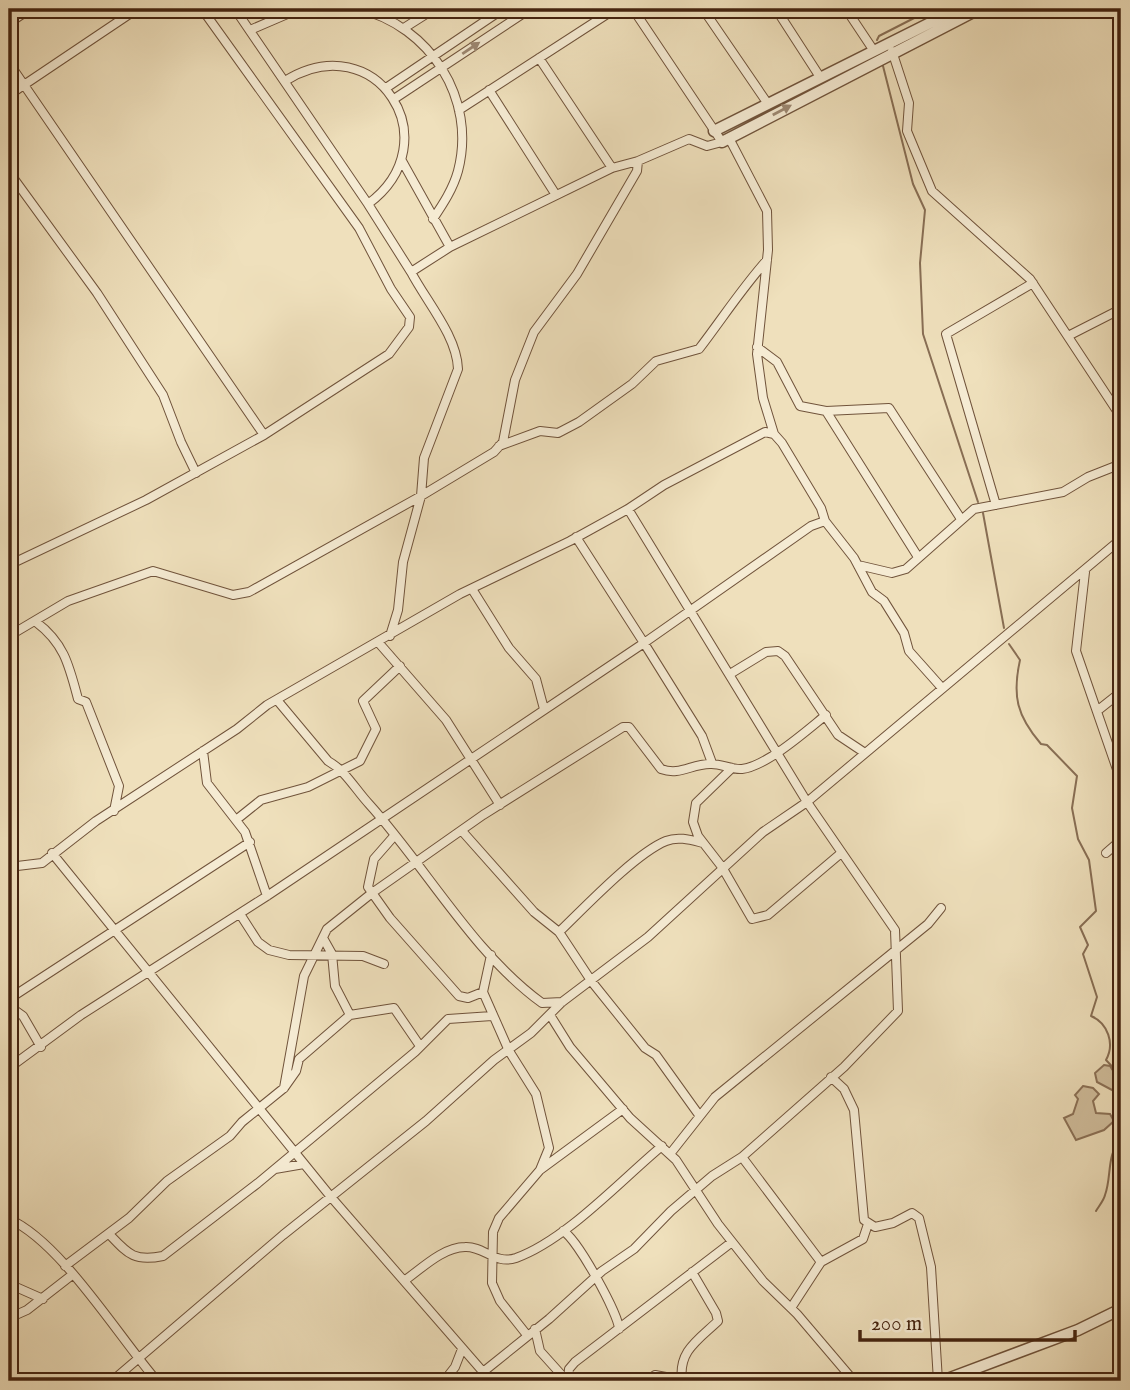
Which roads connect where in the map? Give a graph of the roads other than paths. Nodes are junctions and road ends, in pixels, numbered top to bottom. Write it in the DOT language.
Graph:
graph roads {
  1 [pos="30,9"];
  2 [pos="137,9"];
  3 [pos="202,9"];
  4 [pos="236,9"];
  5 [pos="294,9"];
  6 [pos="359,9"];
  7 [pos="433,9"];
  8 [pos="503,9"];
  9 [pos="530,9"];
  10 [pos="615,9"];
  11 [pos="633,9"];
  12 [pos="703,9"];
  13 [pos="776,9"];
  14 [pos="846,9"];
  15 [pos="926,9"];
  16 [pos="958,9"];
  17 [pos="979,9"];
  18 [pos="1110,9"];
  19 [pos="934,21"];
  20 [pos="1121,21"];
  21 [pos="9,23"];
  22 [pos="404,28"];
  23 [pos="250,30"];
  24 [pos="874,51"];
  25 [pos="892,51"];
  26 [pos="434,55"];
  27 [pos="539,58"];
  28 [pos="9,63"];
  29 [pos="442,67"];
  30 [pos="820,77"];
  31 [pos="285,81"];
  32 [pos="23,85"];
  33 [pos="386,88"];
  34 [pos="489,90"];
  35 [pos="9,95"];
  36 [pos="394,99"];
  37 [pos="768,104"];
  38 [pos="459,110"];
  39 [pos="714,131"];
  40 [pos="726,140"];
  41 [pos="402,161"];
  42 [pos="638,161"];
  43 [pos="612,169"];
  44 [pos="9,172"];
  45 [pos="556,195"];
  46 [pos="368,204"];
  47 [pos="433,219"];
  48 [pos="450,247"];
  49 [pos="767,260"];
  50 [pos="411,272"];
  51 [pos="1033,284"];
  52 [pos="1121,309"];
  53 [pos="1068,336"];
  54 [pos="757,347"];
  55 [pos="826,411"];
  56 [pos="1121,417"];
  57 [pos="264,435"];
  58 [pos="774,435"];
  59 [pos="499,446"];
  60 [pos="1121,464"];
  61 [pos="196,472"];
  62 [pos="421,496"];
  63 [pos="996,505"];
  64 [pos="628,509"];
  65 [pos="961,519"];
  66 [pos="825,521"];
  67 [pos="576,537"];
  68 [pos="1121,539"];
  69 [pos="918,557"];
  70 [pos="9,565"];
  71 [pos="858,565"];
  72 [pos="1085,572"];
  73 [pos="472,589"];
  74 [pos="687,610"];
  75 [pos="36,621"];
  76 [pos="9,636"];
  77 [pos="390,636"];
  78 [pos="378,642"];
  79 [pos="644,643"];
  80 [pos="400,666"];
  81 [pos="730,674"];
  82 [pos="942,688"];
  83 [pos="1121,692"];
  84 [pos="277,699"];
  85 [pos="544,709"];
  86 [pos="1097,711"];
  87 [pos="826,715"];
  88 [pos="203,751"];
  89 [pos="777,752"];
  90 [pos="864,754"];
  91 [pos="472,757"];
  92 [pos="712,763"];
  93 [pos="732,768"];
  94 [pos="342,771"];
  95 [pos="1121,781"];
  96 [pos="807,802"];
  97 [pos="500,805"];
  98 [pos="114,811"];
  99 [pos="382,818"];
  100 [pos="236,820"];
  101 [pos="461,831"];
  102 [pos="395,835"];
  103 [pos="1121,840"];
  104 [pos="250,842"];
  105 [pos="704,843"];
  106 [pos="52,853"];
  107 [pos="1106,853"];
  108 [pos="840,854"];
  109 [pos="417,862"];
  110 [pos="9,866"];
  111 [pos="722,867"];
  112 [pos="372,893"];
  113 [pos="267,896"];
  114 [pos="941,908"];
  115 [pos="240,914"];
  116 [pos="116,931"];
  117 [pos="559,932"];
  118 [pos="323,937"];
  119 [pos="896,949"];
  120 [pos="331,954"];
  121 [pos="314,955"];
  122 [pos="491,955"];
  123 [pos="384,964"];
  124 [pos="148,971"];
  125 [pos="592,982"];
  126 [pos="483,992"];
  127 [pos="9,999"];
  128 [pos="562,1002"];
  129 [pos="9,1006"];
  130 [pos="350,1015"];
  131 [pos="550,1015"];
  132 [pos="492,1016"];
  133 [pos="420,1046"];
  134 [pos="41,1047"];
  135 [pos="509,1051"];
  136 [pos="9,1068"];
  137 [pos="831,1077"];
  138 [pos="284,1088"];
  139 [pos="258,1108"];
  140 [pos="623,1109"];
  141 [pos="699,1115"];
  142 [pos="662,1146"];
  143 [pos="295,1152"];
  144 [pos="670,1154"];
  145 [pos="742,1157"];
  146 [pos="304,1164"];
  147 [pos="275,1169"];
  148 [pos="540,1170"];
  149 [pos="696,1192"];
  150 [pos="331,1197"];
  151 [pos="9,1212"];
  152 [pos="13,1221"];
  153 [pos="868,1224"];
  154 [pos="563,1231"];
  155 [pos="109,1234"];
  156 [pos="732,1242"];
  157 [pos="492,1258"];
  158 [pos="821,1262"];
  159 [pos="65,1266"];
  160 [pos="692,1272"];
  161 [pos="72,1275"];
  162 [pos="597,1276"];
  163 [pos="404,1281"];
  164 [pos="9,1284"];
  165 [pos="43,1299"];
  166 [pos="791,1308"];
  167 [pos="1121,1309"];
  168 [pos="9,1318"];
  169 [pos="535,1329"];
  170 [pos="619,1329"];
  171 [pos="527,1335"];
  172 [pos="463,1349"];
  173 [pos="138,1359"];
  174 [pos="483,1372"];
  175 [pos="112,1381"];
  176 [pos="157,1381"];
  177 [pos="444,1381"];
  178 [pos="491,1381"];
  179 [pos="567,1381"];
  180 [pos="647,1381"];
  181 [pos="682,1381"];
  182 [pos="854,1381"];
  183 [pos="940,1381"];
  1 -- 21 [label="street"];
  2 -- 32 [label="street"];
  3 -- 57 [label="street"];
  4 -- 23 [label="street"];
  5 -- 23 [label="street"];
  6 -- 22 [label="street"];
  7 -- 22 [label="street"];
  8 -- 26 [label="street"];
  29 -- 9 [label="street, one-way"];
  10 -- 27 [label="street"];
  11 -- 39 [label="street"];
  12 -- 37 [label="street"];
  13 -- 30 [label="street"];
  14 -- 24 [label="street"];
  15 -- 19 [label="street"];
  16 -- 19 [label="street"];
  17 -- 25 [label="street"];
  18 -- 20 [label="street"];
  19 -- 24 [label="street"];
  22 -- 26 [label="street"];
  23 -- 31 [label="street"];
  24 -- 30 [label="street"];
  40 -- 25 [label="street, one-way"];
  25 -- 51 [label="street"];
  26 -- 29 [label="street"];
  26 -- 33 [label="street"];
  27 -- 34 [label="street"];
  27 -- 43 [label="street"];
  28 -- 32 [label="street"];
  29 -- 36 [label="street"];
  29 -- 38 [label="street"];
  30 -- 37 [label="street"];
  31 -- 33 [label="street"];
  31 -- 46 [label="street"];
  32 -- 35 [label="street"];
  32 -- 57 [label="street"];
  33 -- 36 [label="street"];
  34 -- 38 [label="street"];
  34 -- 45 [label="street"];
  36 -- 41 [label="street"];
  37 -- 39 [label="street"];
  38 -- 47 [label="street"];
  39 -- 40 [label="street"];
  40 -- 42 [label="street"];
  40 -- 49 [label="street"];
  41 -- 46 [label="street"];
  41 -- 47 [label="street"];
  42 -- 43 [label="street"];
  42 -- 59 [label="street"];
  43 -- 45 [label="street"];
  44 -- 61 [label="street"];
  45 -- 48 [label="street"];
  46 -- 50 [label="street"];
  47 -- 48 [label="street"];
  48 -- 50 [label="street"];
  49 -- 54 [label="street"];
  49 -- 59 [label="street"];
  50 -- 62 [label="street"];
  51 -- 53 [label="street"];
  51 -- 63 [label="street"];
  52 -- 53 [label="street"];
  53 -- 56 [label="street"];
  54 -- 55 [label="street"];
  54 -- 58 [label="street"];
  55 -- 65 [label="street"];
  55 -- 69 [label="street"];
  57 -- 61 [label="street"];
  58 -- 64 [label="street"];
  58 -- 66 [label="street"];
  59 -- 62 [label="street"];
  60 -- 63 [label="street"];
  61 -- 70 [label="street"];
  62 -- 75 [label="street"];
  62 -- 77 [label="street"];
  63 -- 65 [label="street"];
  64 -- 67 [label="street"];
  64 -- 74 [label="street"];
  65 -- 69 [label="street"];
  66 -- 71 [label="street"];
  66 -- 74 [label="street"];
  67 -- 73 [label="street"];
  67 -- 79 [label="street"];
  68 -- 72 [label="street"];
  69 -- 71 [label="street"];
  71 -- 82 [label="street"];
  72 -- 82 [label="street"];
  72 -- 86 [label="street"];
  73 -- 77 [label="street"];
  73 -- 85 [label="street"];
  74 -- 79 [label="street"];
  74 -- 81 [label="street"];
  75 -- 76 [label="street"];
  75 -- 98 [label="street"];
  77 -- 78 [label="street"];
  78 -- 80 [label="street"];
  78 -- 84 [label="street"];
  79 -- 85 [label="street"];
  79 -- 92 [label="street"];
  80 -- 91 [label="street"];
  80 -- 94 [label="street"];
  81 -- 87 [label="street"];
  81 -- 89 [label="street"];
  82 -- 90 [label="street"];
  83 -- 86 [label="street"];
  84 -- 88 [label="street"];
  84 -- 94 [label="street"];
  85 -- 91 [label="street"];
  86 -- 95 [label="street"];
  87 -- 89 [label="street"];
  87 -- 90 [label="street"];
  88 -- 98 [label="street"];
  88 -- 100 [label="street"];
  89 -- 93 [label="street"];
  89 -- 96 [label="street"];
  90 -- 96 [label="street"];
  91 -- 97 [label="street"];
  91 -- 99 [label="street"];
  92 -- 93 [label="street"];
  92 -- 97 [label="street"];
  93 -- 105 [label="street"];
  94 -- 99 [label="street"];
  94 -- 100 [label="street"];
  96 -- 108 [label="street"];
  96 -- 111 [label="street"];
  97 -- 101 [label="street"];
  98 -- 106 [label="street"];
  99 -- 102 [label="street"];
  99 -- 113 [label="street"];
  100 -- 104 [label="street"];
  101 -- 109 [label="street"];
  101 -- 117 [label="street"];
  102 -- 109 [label="street"];
  102 -- 112 [label="street"];
  103 -- 107 [label="street"];
  104 -- 113 [label="street"];
  104 -- 116 [label="street"];
  105 -- 111 [label="street"];
  105 -- 117 [label="street"];
  106 -- 110 [label="street"];
  106 -- 116 [label="street"];
  108 -- 111 [label="street"];
  108 -- 119 [label="street"];
  109 -- 112 [label="street"];
  109 -- 122 [label="street"];
  111 -- 125 [label="street"];
  112 -- 118 [label="street"];
  112 -- 126 [label="street"];
  113 -- 115 [label="street"];
  114 -- 119 [label="street"];
  115 -- 121 [label="street"];
  115 -- 124 [label="street"];
  116 -- 124 [label="street"];
  116 -- 127 [label="street"];
  117 -- 125 [label="street"];
  118 -- 120 [label="street"];
  118 -- 121 [label="street"];
  119 -- 137 [label="street"];
  119 -- 141 [label="street"];
  120 -- 121 [label="street"];
  120 -- 123 [label="street"];
  120 -- 130 [label="street"];
  121 -- 138 [label="street"];
  122 -- 126 [label="street"];
  122 -- 128 [label="street"];
  124 -- 134 [label="street"];
  124 -- 139 [label="street"];
  125 -- 128 [label="street"];
  125 -- 141 [label="street"];
  126 -- 132 [label="street"];
  128 -- 131 [label="street"];
  129 -- 134 [label="street"];
  130 -- 133 [label="street"];
  130 -- 138 [label="street"];
  131 -- 135 [label="street"];
  131 -- 140 [label="street"];
  132 -- 133 [label="street"];
  132 -- 135 [label="street"];
  133 -- 143 [label="street"];
  134 -- 136 [label="street"];
  135 -- 148 [label="street"];
  135 -- 150 [label="street"];
  137 -- 145 [label="street"];
  137 -- 153 [label="street"];
  138 -- 139 [label="street"];
  139 -- 143 [label="street"];
  139 -- 155 [label="street"];
  140 -- 142 [label="street"];
  140 -- 148 [label="street"];
  141 -- 144 [label="street"];
  142 -- 144 [label="street"];
  142 -- 154 [label="street"];
  143 -- 146 [label="street"];
  143 -- 147 [label="street"];
  144 -- 149 [label="street"];
  145 -- 149 [label="street"];
  145 -- 158 [label="street"];
  146 -- 147 [label="street"];
  146 -- 150 [label="street"];
  147 -- 155 [label="street"];
  148 -- 157 [label="street"];
  149 -- 156 [label="street"];
  149 -- 162 [label="street"];
  150 -- 163 [label="street"];
  150 -- 173 [label="street"];
  151 -- 152 [label="street"];
  152 -- 159 [label="street"];
  153 -- 158 [label="street"];
  153 -- 183 [label="street"];
  154 -- 157 [label="street"];
  154 -- 162 [label="street"];
  155 -- 159 [label="street"];
  156 -- 160 [label="street"];
  156 -- 166 [label="street"];
  157 -- 163 [label="street"];
  157 -- 171 [label="street"];
  158 -- 166 [label="street"];
  159 -- 161 [label="street"];
  160 -- 170 [label="street"];
  160 -- 181 [label="street"];
  161 -- 165 [label="street"];
  161 -- 173 [label="street"];
  162 -- 169 [label="street"];
  162 -- 170 [label="street"];
  163 -- 172 [label="street"];
  164 -- 165 [label="street"];
  165 -- 168 [label="street"];
  166 -- 182 [label="street"];
  167 -- 183 [label="street"];
  169 -- 171 [label="street"];
  169 -- 179 [label="street"];
  170 -- 179 [label="street"];
  171 -- 174 [label="street"];
  172 -- 174 [label="street"];
  172 -- 177 [label="street"];
  173 -- 175 [label="street"];
  173 -- 176 [label="street"];
  174 -- 178 [label="street"];
  180 -- 181 [label="street"];
}
